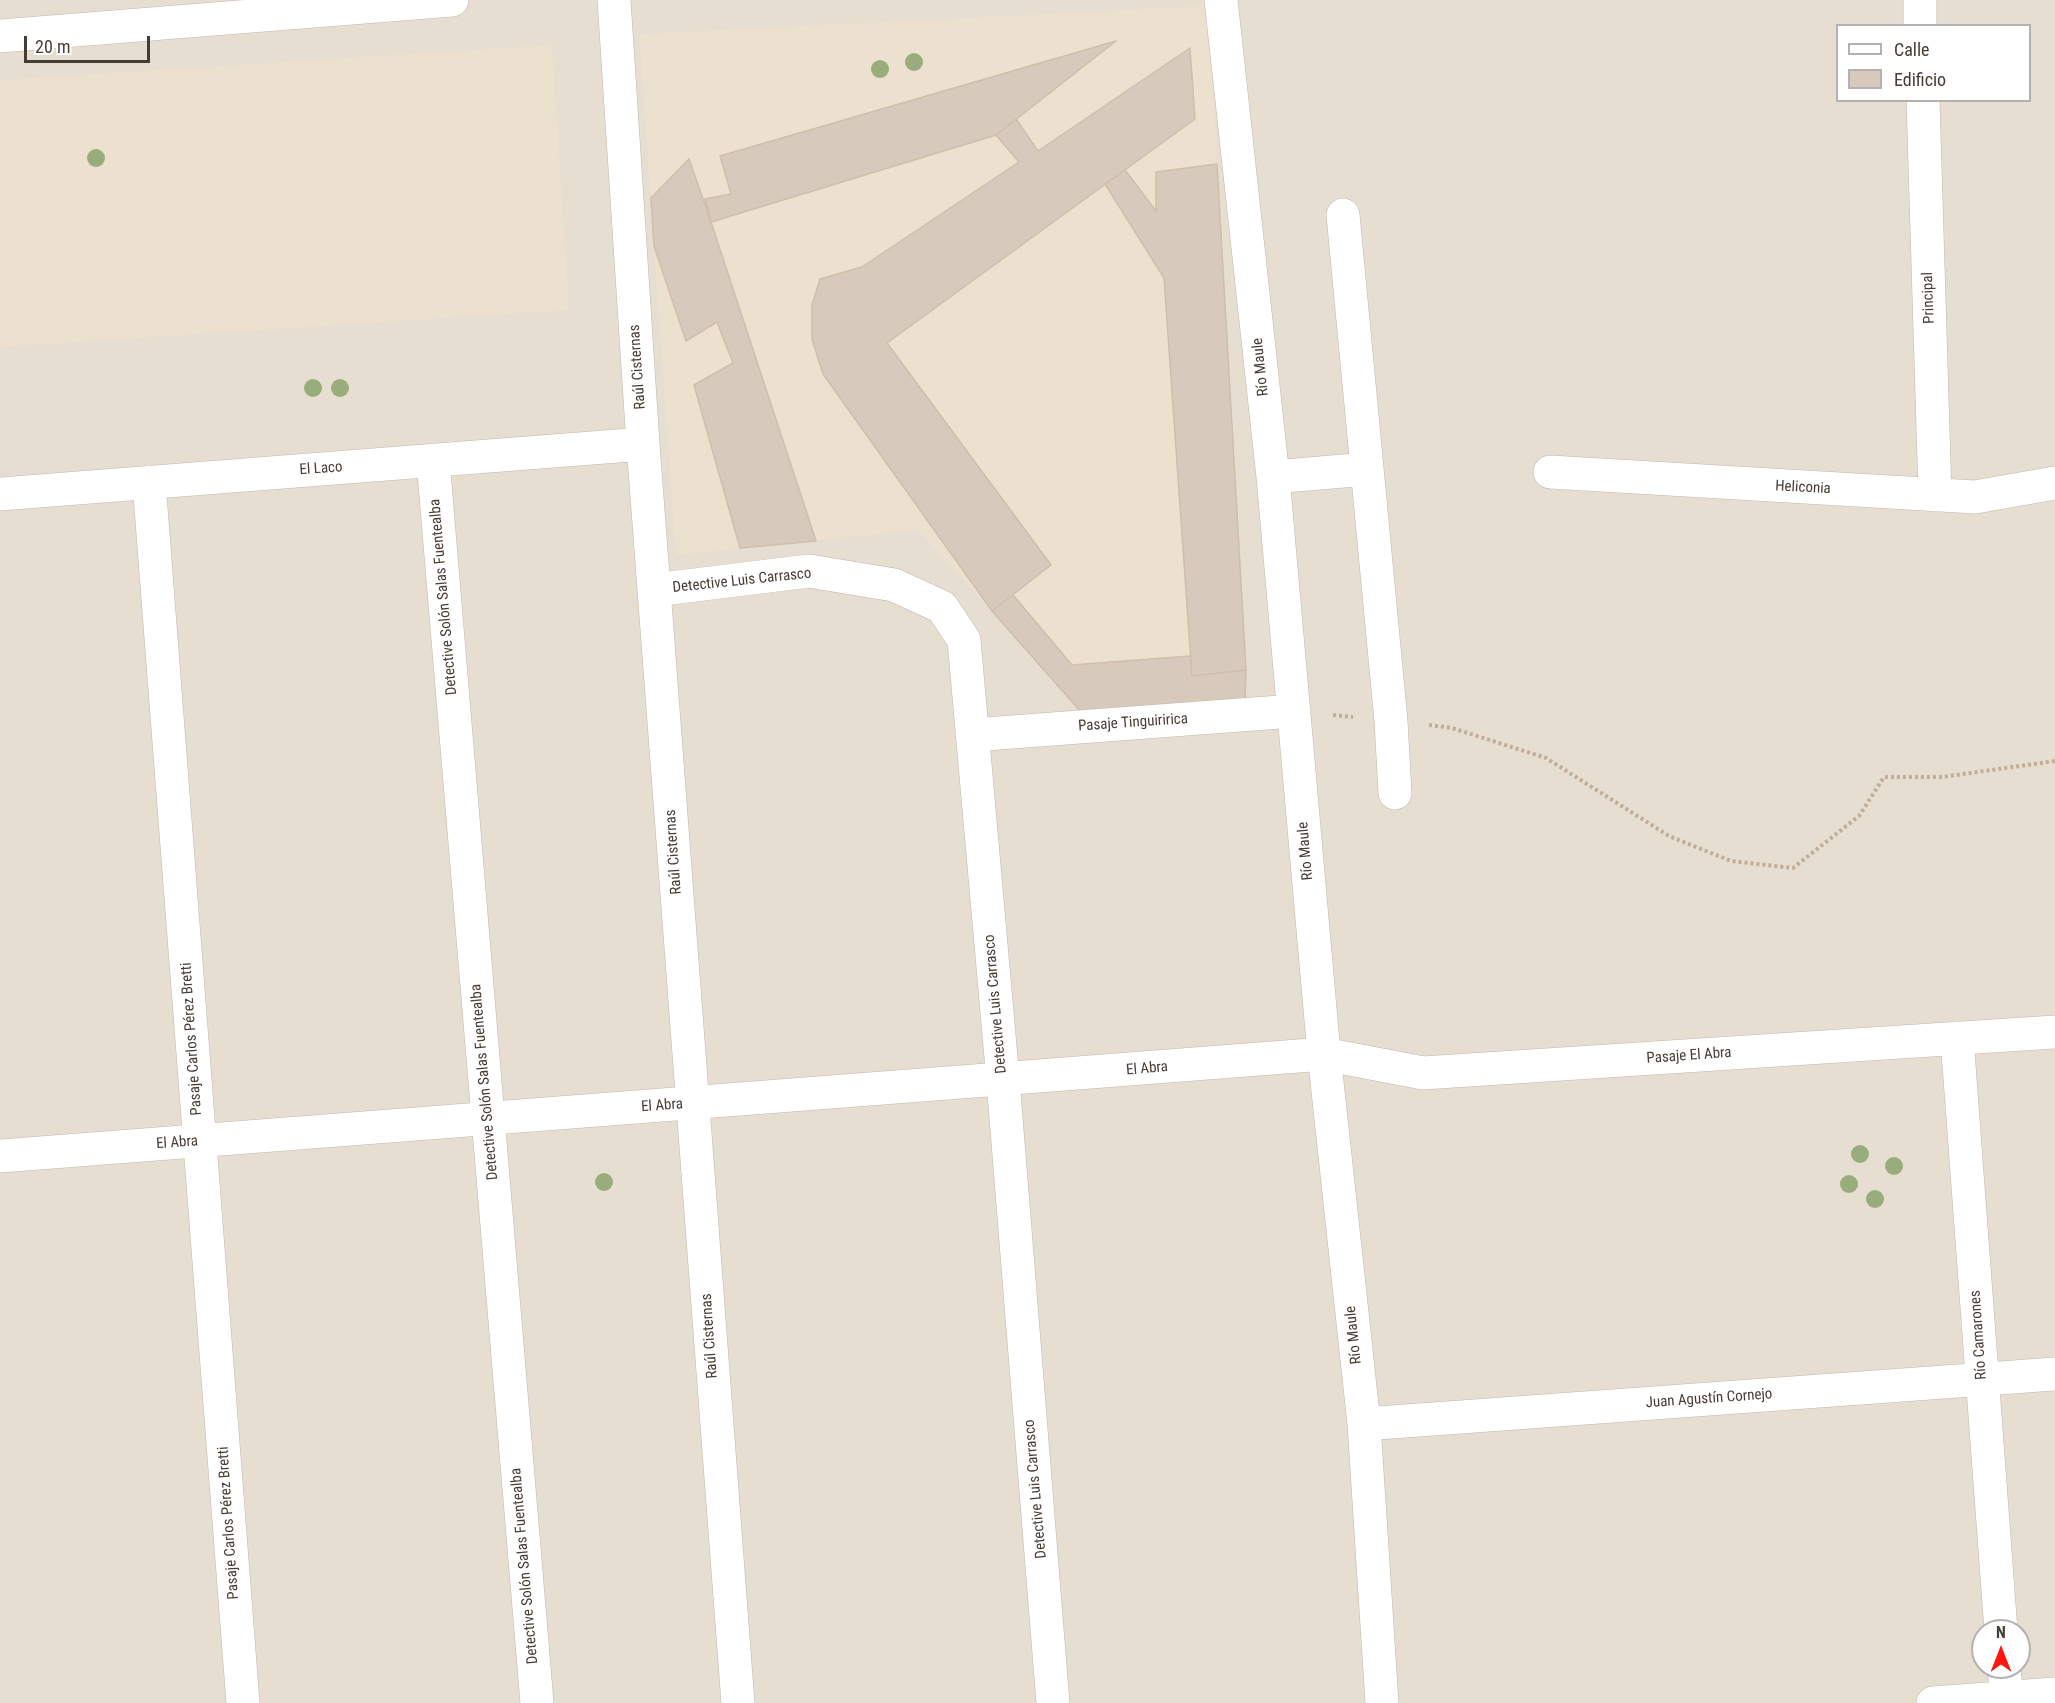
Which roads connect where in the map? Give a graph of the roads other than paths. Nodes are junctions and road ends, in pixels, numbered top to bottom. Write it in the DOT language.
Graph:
graph roads {
  1 [pos="452,0"];
  2 [pos="614,0"];
  3 [pos="1221,0"];
  4 [pos="1920,0"];
  5 [pos="180,11"];
  6 [pos="1920,24"];
  7 [pos="0,36"];
  8 [pos="1923,102"];
  9 [pos="1343,215"];
  10 [pos="643,444"];
  11 [pos="433,460"];
  12 [pos="1367,470"];
  13 [pos="1550,472"];
  14 [pos="1273,477"];
  15 [pos="149,482"];
  16 [pos="2055,483"];
  17 [pos="0,494"];
  18 [pos="1935,495"];
  19 [pos="654,591"];
  20 [pos="1294,711"];
  21 [pos="972,735"];
  22 [pos="1395,793"];
  23 [pos="2055,1032"];
  24 [pos="1957,1038"];
  25 [pos="1324,1054"];
  26 [pos="1003,1080"];
  27 [pos="693,1103"];
  28 [pos="489,1119"];
  29 [pos="200,1141"];
  30 [pos="0,1156"];
  31 [pos="2055,1374"];
  32 [pos="1982,1379"];
  33 [pos="1364,1424"];
  34 [pos="2000,1619"];
  35 [pos="2006,1689"];
  36 [pos="2055,1694"];
  37 [pos="243,1703"];
  38 [pos="537,1703"];
  39 [pos="738,1703"];
  40 [pos="1053,1703"];
  41 [pos="1382,1703"];
  42 [pos="1933,1703"];
  1 -- 5 [label="street"];
  2 -- 10 [label="street, Raúl Cisternas"];
  3 -- 14 [label="street, Río Maule"];
  4 -- 6 [label="street"];
  5 -- 7 [label="street"];
  8 -- 18 [label="street, Principal"];
  9 -- 12 [label="street"];
  10 -- 11 [label="street, El Laco"];
  10 -- 19 [label="street, Raúl Cisternas"];
  11 -- 15 [label="street, El Laco"];
  11 -- 28 [label="street, Detective Solón Salas Fuentealba"];
  12 -- 14 [label="street"];
  12 -- 22 [label="street"];
  13 -- 18 [label="street, Heliconia"];
  14 -- 20 [label="street, Río Maule"];
  15 -- 17 [label="street, El Laco"];
  15 -- 29 [label="street, Pasaje Carlos Pérez Bretti"];
  16 -- 18 [label="street, Heliconia"];
  19 -- 21 [label="street, Detective Luis Carrasco"];
  19 -- 27 [label="street, Raúl Cisternas"];
  20 -- 21 [label="street, Pasaje Tinguiririca"];
  20 -- 25 [label="street, Río Maule"];
  21 -- 26 [label="street, Detective Luis Carrasco"];
  23 -- 24 [label="street, Pasaje El Abra"];
  24 -- 25 [label="street, Pasaje El Abra"];
  24 -- 32 [label="street, Río Camarones"];
  25 -- 26 [label="street, El Abra"];
  25 -- 33 [label="street, Río Maule"];
  26 -- 27 [label="street, El Abra"];
  26 -- 40 [label="street, Detective Luis Carrasco"];
  27 -- 28 [label="street, El Abra"];
  27 -- 39 [label="street, Raúl Cisternas"];
  28 -- 29 [label="street, El Abra"];
  28 -- 38 [label="street, Detective Solón Salas Fuentealba"];
  29 -- 30 [label="street, El Abra"];
  29 -- 37 [label="street, Pasaje Carlos Pérez Bretti"];
  31 -- 32 [label="street, Juan Agustín Cornejo"];
  32 -- 33 [label="street, Juan Agustín Cornejo"];
  32 -- 34 [label="street, Río Camarones"];
  33 -- 41 [label="street, Río Maule"];
  35 -- 36 [label="street"];
  35 -- 42 [label="street"];
}
